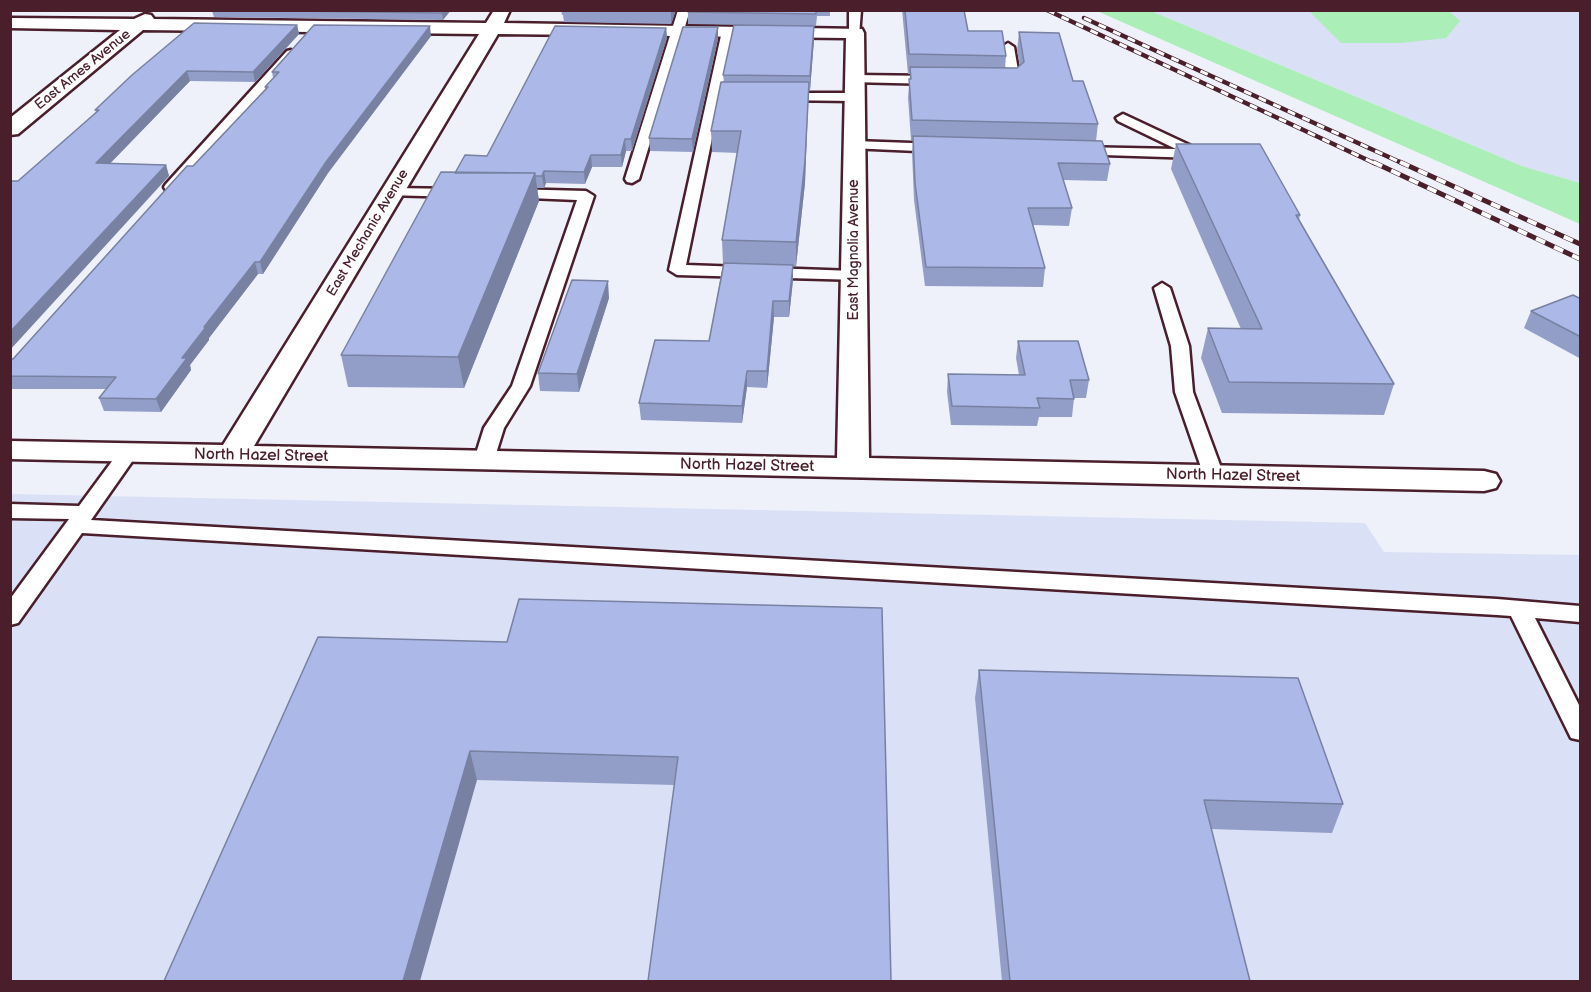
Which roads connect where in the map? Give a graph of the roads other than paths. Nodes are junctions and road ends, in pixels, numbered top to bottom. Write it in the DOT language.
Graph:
graph roads {
  1 [pos="155,10"];
  2 [pos="684,10"];
  3 [pos="498,20"];
  4 [pos="855,22"];
  5 [pos="10,23"];
  6 [pos="138,24"];
  7 [pos="315,26"];
  8 [pos="678,31"];
  9 [pos="728,31"];
  10 [pos="1008,47"];
  11 [pos="945,81"];
  12 [pos="991,81"];
  13 [pos="854,88"];
  14 [pos="760,97"];
  15 [pos="1123,118"];
  16 [pos="10,129"];
  17 [pos="854,145"];
  18 [pos="949,148"];
  19 [pos="1067,151"];
  20 [pos="632,179"];
  21 [pos="392,192"];
  22 [pos="474,194"];
  23 [pos="496,194"];
  24 [pos="159,200"];
  25 [pos="854,276"];
  26 [pos="1162,288"];
  27 [pos="10,450"];
  28 [pos="128,453"];
  29 [pos="233,455"];
  30 [pos="484,460"];
  31 [pos="853,468"];
  32 [pos="1214,476"];
  33 [pos="1484,481"];
  34 [pos="10,511"];
  35 [pos="81,520"];
  36 [pos="1519,609"];
  37 [pos="1581,614"];
  38 [pos="10,617"];
  39 [pos="1581,731"];
  1 -- 6 [label="street, East Ames Avenue"];
  2 -- 8 [label="lane"];
  3 -- 7 [label="street"];
  3 -- 8 [label="street"];
  3 -- 21 [label="street, East Mechanic Avenue"];
  4 -- 9 [label="street"];
  4 -- 13 [label="street, East Magnolia Avenue"];
  5 -- 6 [label="street"];
  6 -- 7 [label="street"];
  6 -- 16 [label="street, East Ames Avenue"];
  7 -- 24 [label="lane"];
  8 -- 9 [label="street"];
  8 -- 20 [label="lane"];
  9 -- 25 [label="lane"];
  10 -- 12 [label="lane"];
  11 -- 13 [label="lane"];
  13 -- 14 [label="lane"];
  13 -- 17 [label="street, East Magnolia Avenue"];
  15 -- 19 [label="lane"];
  17 -- 18 [label="lane"];
  17 -- 25 [label="street, East Magnolia Avenue"];
  21 -- 22 [label="lane"];
  21 -- 29 [label="street, East Mechanic Avenue"];
  23 -- 30 [label="lane"];
  25 -- 31 [label="street, East Magnolia Avenue"];
  26 -- 32 [label="lane"];
  27 -- 28 [label="street, North Hazel Street"];
  28 -- 29 [label="street, North Hazel Street"];
  28 -- 35 [label="lane"];
  29 -- 30 [label="street, North Hazel Street"];
  30 -- 31 [label="street, North Hazel Street"];
  31 -- 32 [label="street, North Hazel Street"];
  32 -- 33 [label="street, North Hazel Street"];
  34 -- 35 [label="lane"];
  35 -- 36 [label="lane"];
  35 -- 38 [label="lane"];
  36 -- 37 [label="lane"];
  36 -- 39 [label="lane"];
}
